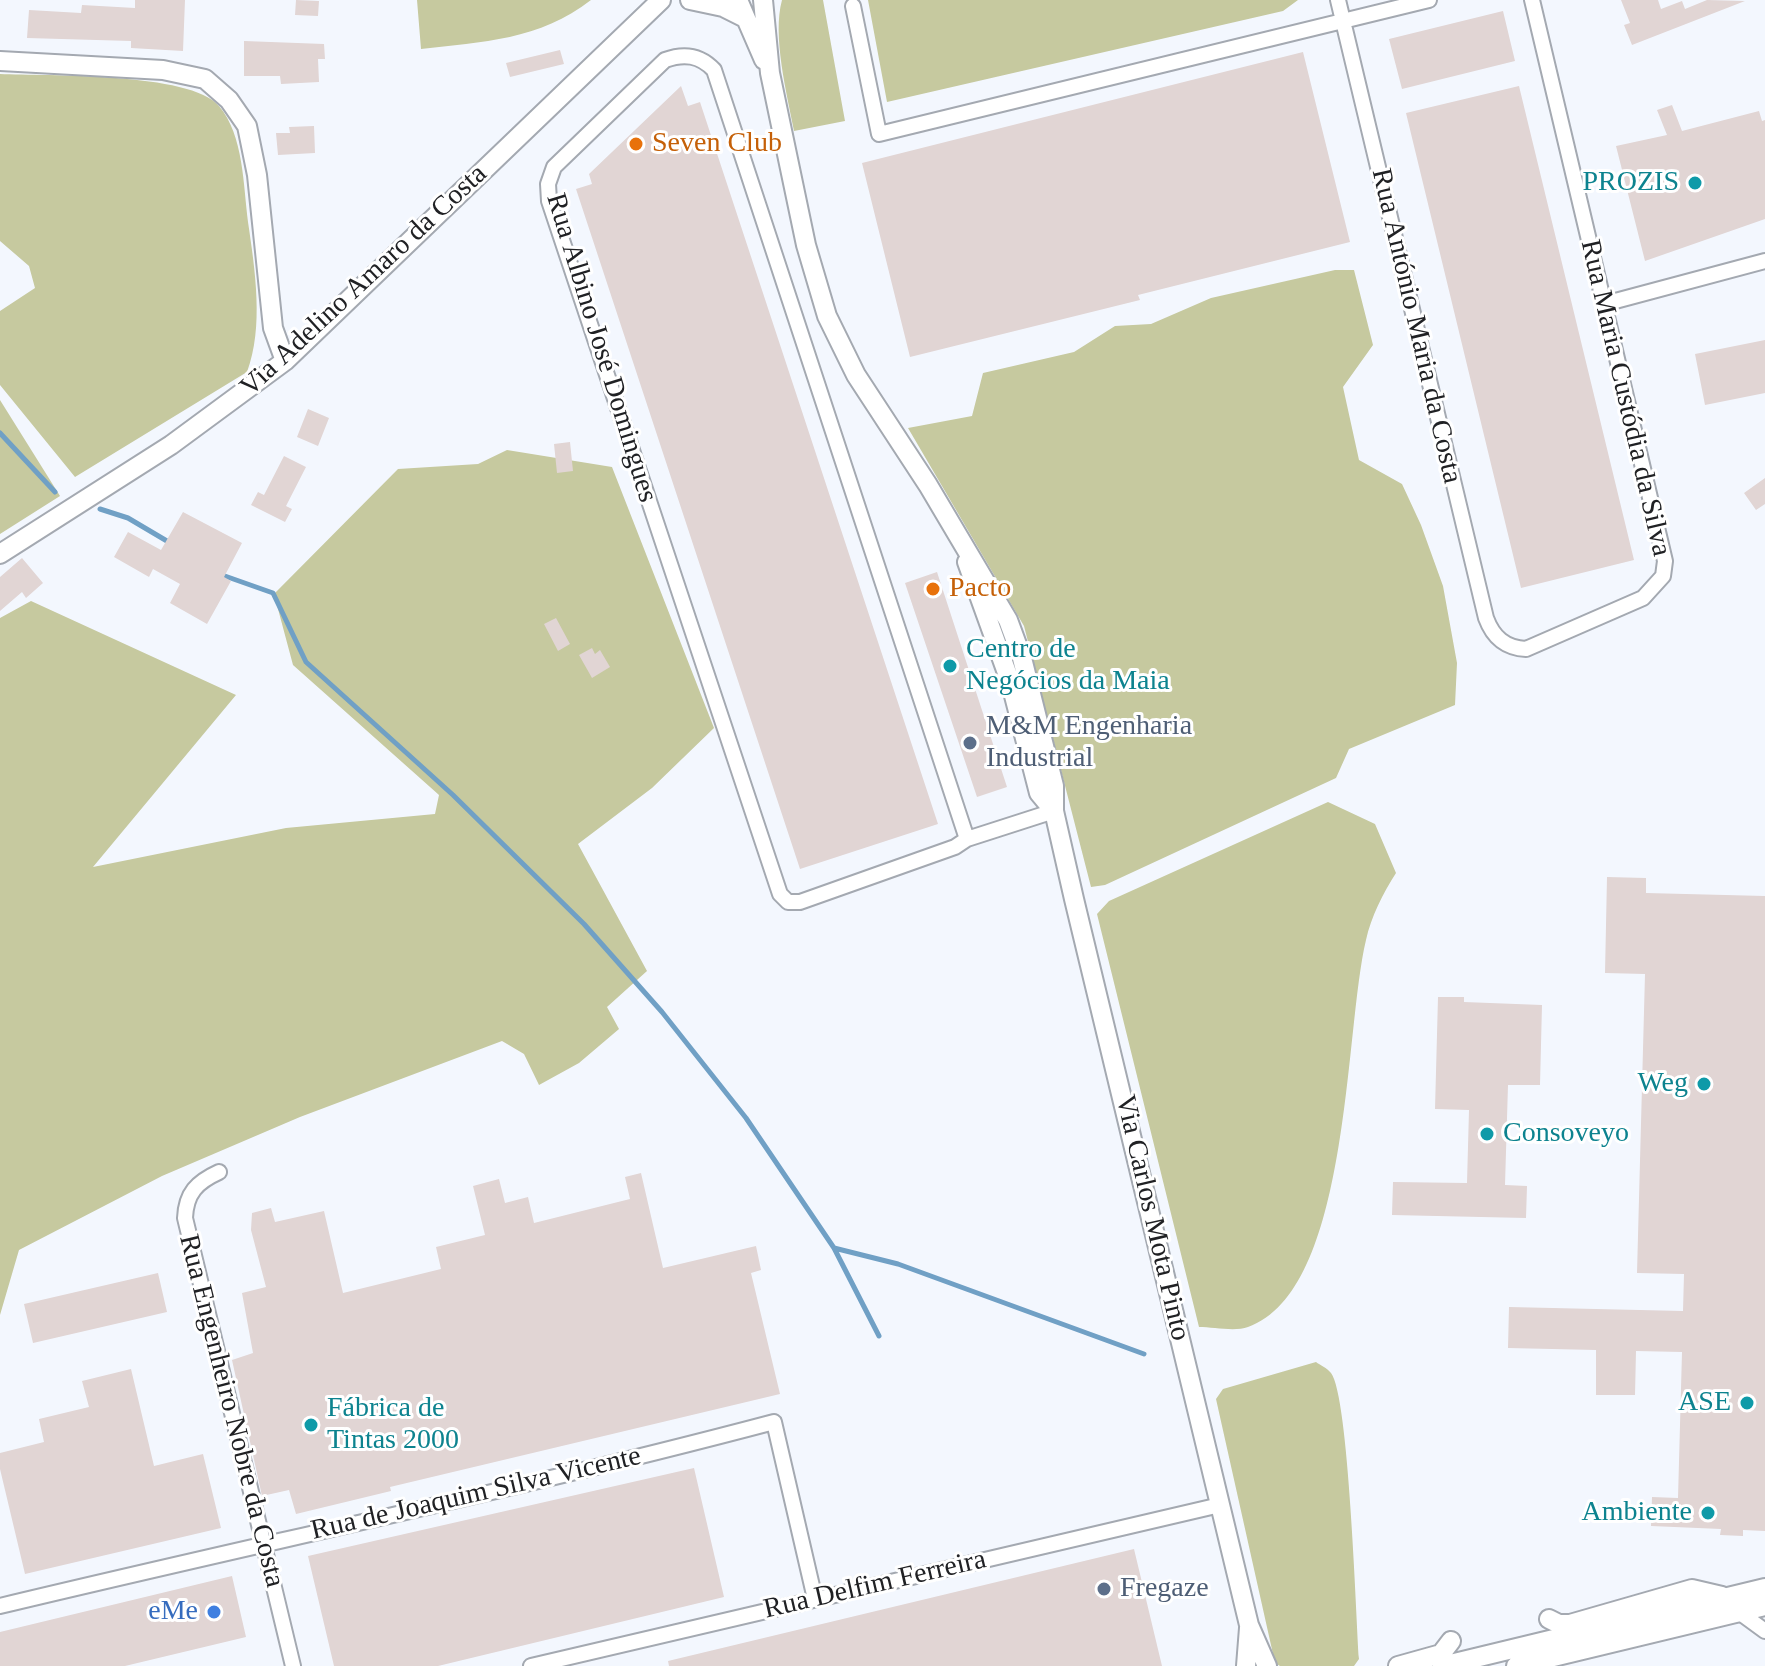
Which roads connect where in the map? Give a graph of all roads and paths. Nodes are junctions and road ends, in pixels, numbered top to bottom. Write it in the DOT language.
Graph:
graph roads {
  1 [pos="677,0"];
  2 [pos="690,0"];
  3 [pos="738,0"];
  4 [pos="1338,0"];
  5 [pos="1429,0"];
  6 [pos="1532,0"];
  7 [pos="660,1"];
  8 [pos="764,2"];
  9 [pos="853,6"];
  10 [pos="745,18"];
  11 [pos="1343,20"];
  12 [pos="0,61"];
  13 [pos="770,73"];
  14 [pos="1765,261"];
  15 [pos="1604,304"];
  16 [pos="285,361"];
  17 [pos="0,554"];
  18 [pos="1506,645"];
  19 [pos="1054,811"];
  20 [pos="967,839"];
  21 [pos="219,1172"];
  22 [pos="1220,1505"];
  23 [pos="263,1543"];
  24 [pos="1765,1588"];
  25 [pos="815,1599"];
  26 [pos="1734,1605"];
  27 [pos="0,1606"];
  28 [pos="1765,1606"];
  29 [pos="1549,1619"];
  30 [pos="1249,1625"];
  31 [pos="1765,1631"];
  32 [pos="1451,1641"];
  33 [pos="293,1666"];
  34 [pos="531,1666"];
  35 [pos="1246,1666"];
  36 [pos="1267,1666"];
  37 [pos="1398,1666"];
  38 [pos="1442,1666"];
  39 [pos="1516,1666"];
  1 -- 7 [label="main road"];
  2 -- 10 [label="main road"];
  3 -- 10 [label="main road, Via Carlos Mota Pinto"];
  4 -- 11 [label="street, Rua António Maria da Costa"];
  5 -- 11 [label="street"];
  6 -- 15 [label="street, Rua Maria Custódia da Silva"];
  7 -- 16 [label="main road, Via Adelino Amaro da Costa"];
  8 -- 13 [label="main road, Via Carlos Mota Pinto"];
  9 -- 11 [label="street"];
  10 -- 13 [label="main road, Via Carlos Mota Pinto"];
  11 -- 18 [label="street, Rua António Maria da Costa"];
  12 -- 16 [label="main road"];
  13 -- 19 [label="main road, Via Carlos Mota Pinto"];
  14 -- 15 [label="street"];
  15 -- 18 [label="street, Rua Maria Custódia da Silva"];
  16 -- 17 [label="main road, Via Adelino Amaro da Costa"];
  19 -- 20 [label="street, Rua Albino José Domingues"];
  19 -- 22 [label="main road, Via Carlos Mota Pinto"];
  20 -- 20 [label="street, Rua Albino José Domingues"];
  21 -- 23 [label="street, Rua Engenheiro Nobre da Costa"];
  22 -- 25 [label="street, Rua Delfim Ferreira"];
  22 -- 30 [label="main road, Via Carlos Mota Pinto"];
  23 -- 25 [label="street, Rua de Joaquim Silva Vicente"];
  23 -- 27 [label="street, Rua de Joaquim Silva Vicente"];
  23 -- 33 [label="street, Rua Engenheiro Nobre da Costa"];
  24 -- 26 [label="main road"];
  25 -- 34 [label="street, Rua Delfim Ferreira"];
  26 -- 28 [label="main road"];
  26 -- 29 [label="main road"];
  26 -- 31 [label="street"];
  26 -- 38 [label="main road"];
  26 -- 39 [label="main road"];
  30 -- 35 [label="main road, Via Carlos Mota Pinto"];
  30 -- 36 [label="main road, Via Carlos Mota Pinto"];
  32 -- 37 [label="main road"];
}
